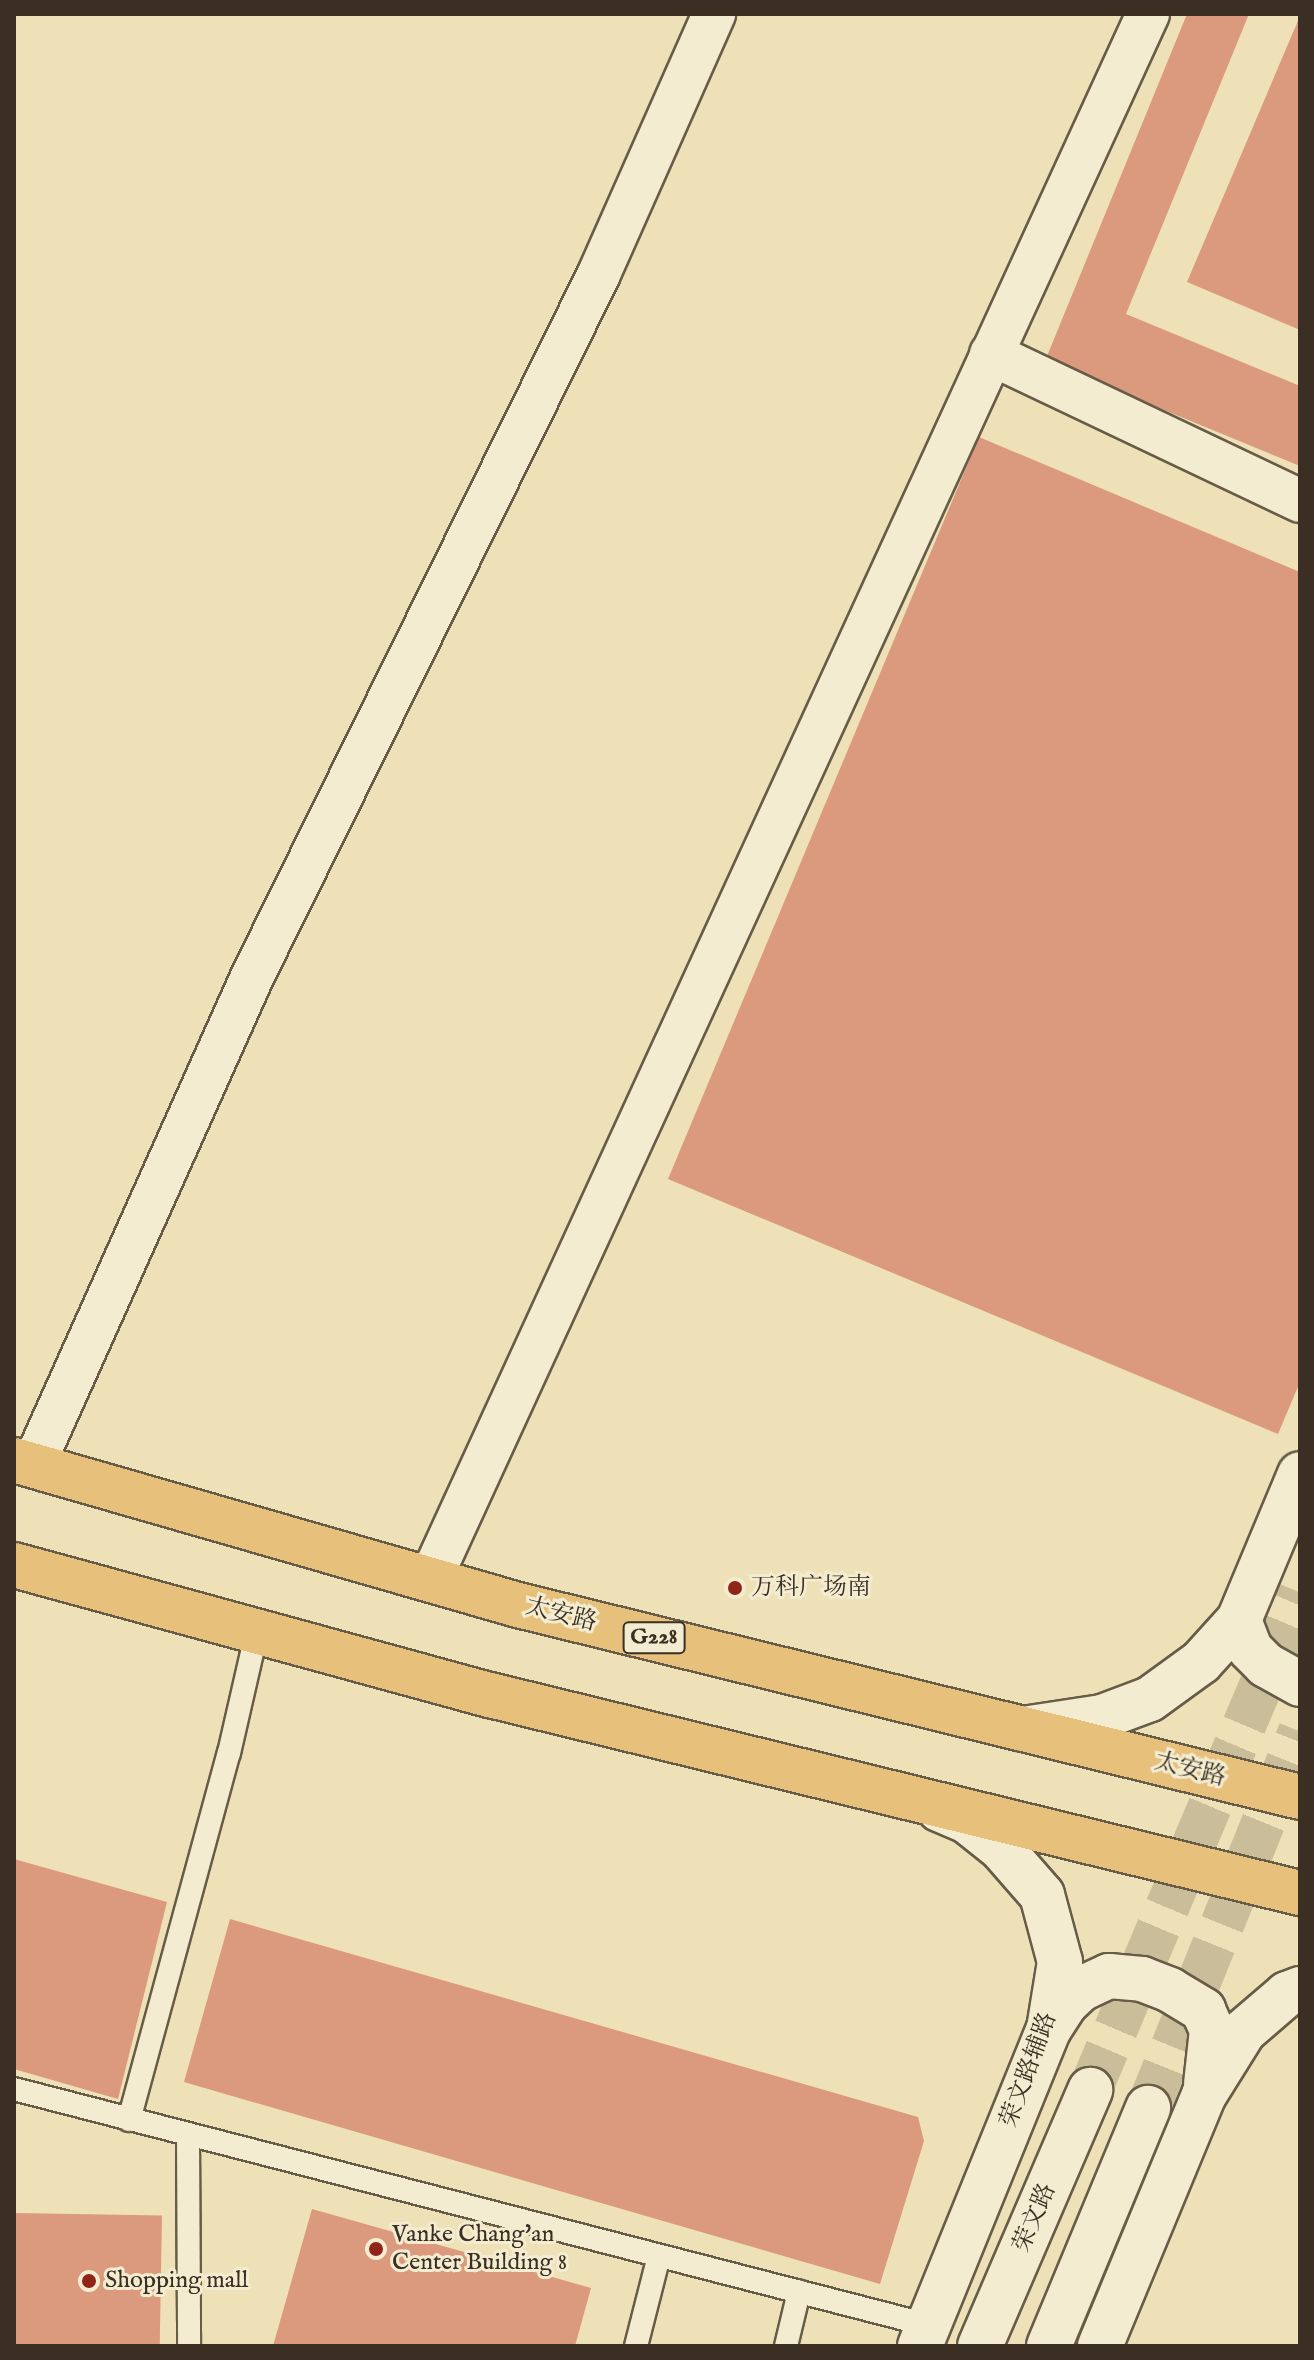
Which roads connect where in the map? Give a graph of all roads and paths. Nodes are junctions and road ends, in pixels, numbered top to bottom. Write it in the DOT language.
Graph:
graph roads {
  1 [pos="714,14"];
  2 [pos="1148,14"];
  3 [pos="991,354"];
  4 [pos="1300,501"];
  5 [pos="24,1463"];
  6 [pos="1300,1474"];
  7 [pos="14,1565"];
  8 [pos="430,1580"];
  9 [pos="1239,1620"];
  10 [pos="257,1631"];
  11 [pos="1300,1684"];
  12 [pos="1023,1729"];
  13 [pos="1300,1797"];
  14 [pos="915,1799"];
  15 [pos="1300,1893"];
  16 [pos="1300,1989"];
  17 [pos="1049,2029"];
  18 [pos="14,2089"];
  19 [pos="1090,2090"];
  20 [pos="1204,2095"];
  21 [pos="1148,2108"];
  22 [pos="129,2120"];
  23 [pos="188,2135"];
  24 [pos="659,2256"];
  25 [pos="799,2292"];
  26 [pos="924,2335"];
  27 [pos="189,2346"];
  28 [pos="636,2346"];
  29 [pos="786,2346"];
  30 [pos="980,2346"];
  31 [pos="1049,2346"];
  32 [pos="1100,2346"];
  1 -- 5 [label="street"];
  2 -- 3 [label="street"];
  3 -- 4 [label="street"];
  3 -- 8 [label="street"];
  5 -- 8 [label="highway, 太安路 / G228"];
  6 -- 9 [label="street"];
  7 -- 10 [label="highway"];
  8 -- 12 [label="highway, 太安路 / G228"];
  9 -- 11 [label="street"];
  9 -- 12 [label="street"];
  10 -- 14 [label="highway"];
  10 -- 22 [label="lane"];
  12 -- 13 [label="highway, 太安路 / G228"];
  14 -- 15 [label="highway"];
  14 -- 17 [label="street, 荣文路辅路"];
  16 -- 20 [label="street"];
  17 -- 20 [label="street"];
  17 -- 26 [label="street, 荣文路辅路"];
  18 -- 22 [label="lane"];
  19 -- 30 [label="street, 荣文路"];
  20 -- 32 [label="street"];
  21 -- 31 [label="street"];
  22 -- 23 [label="lane"];
  23 -- 24 [label="lane"];
  23 -- 27 [label="lane"];
  24 -- 25 [label="lane"];
  24 -- 28 [label="lane"];
  25 -- 26 [label="lane"];
  25 -- 29 [label="lane"];
}
